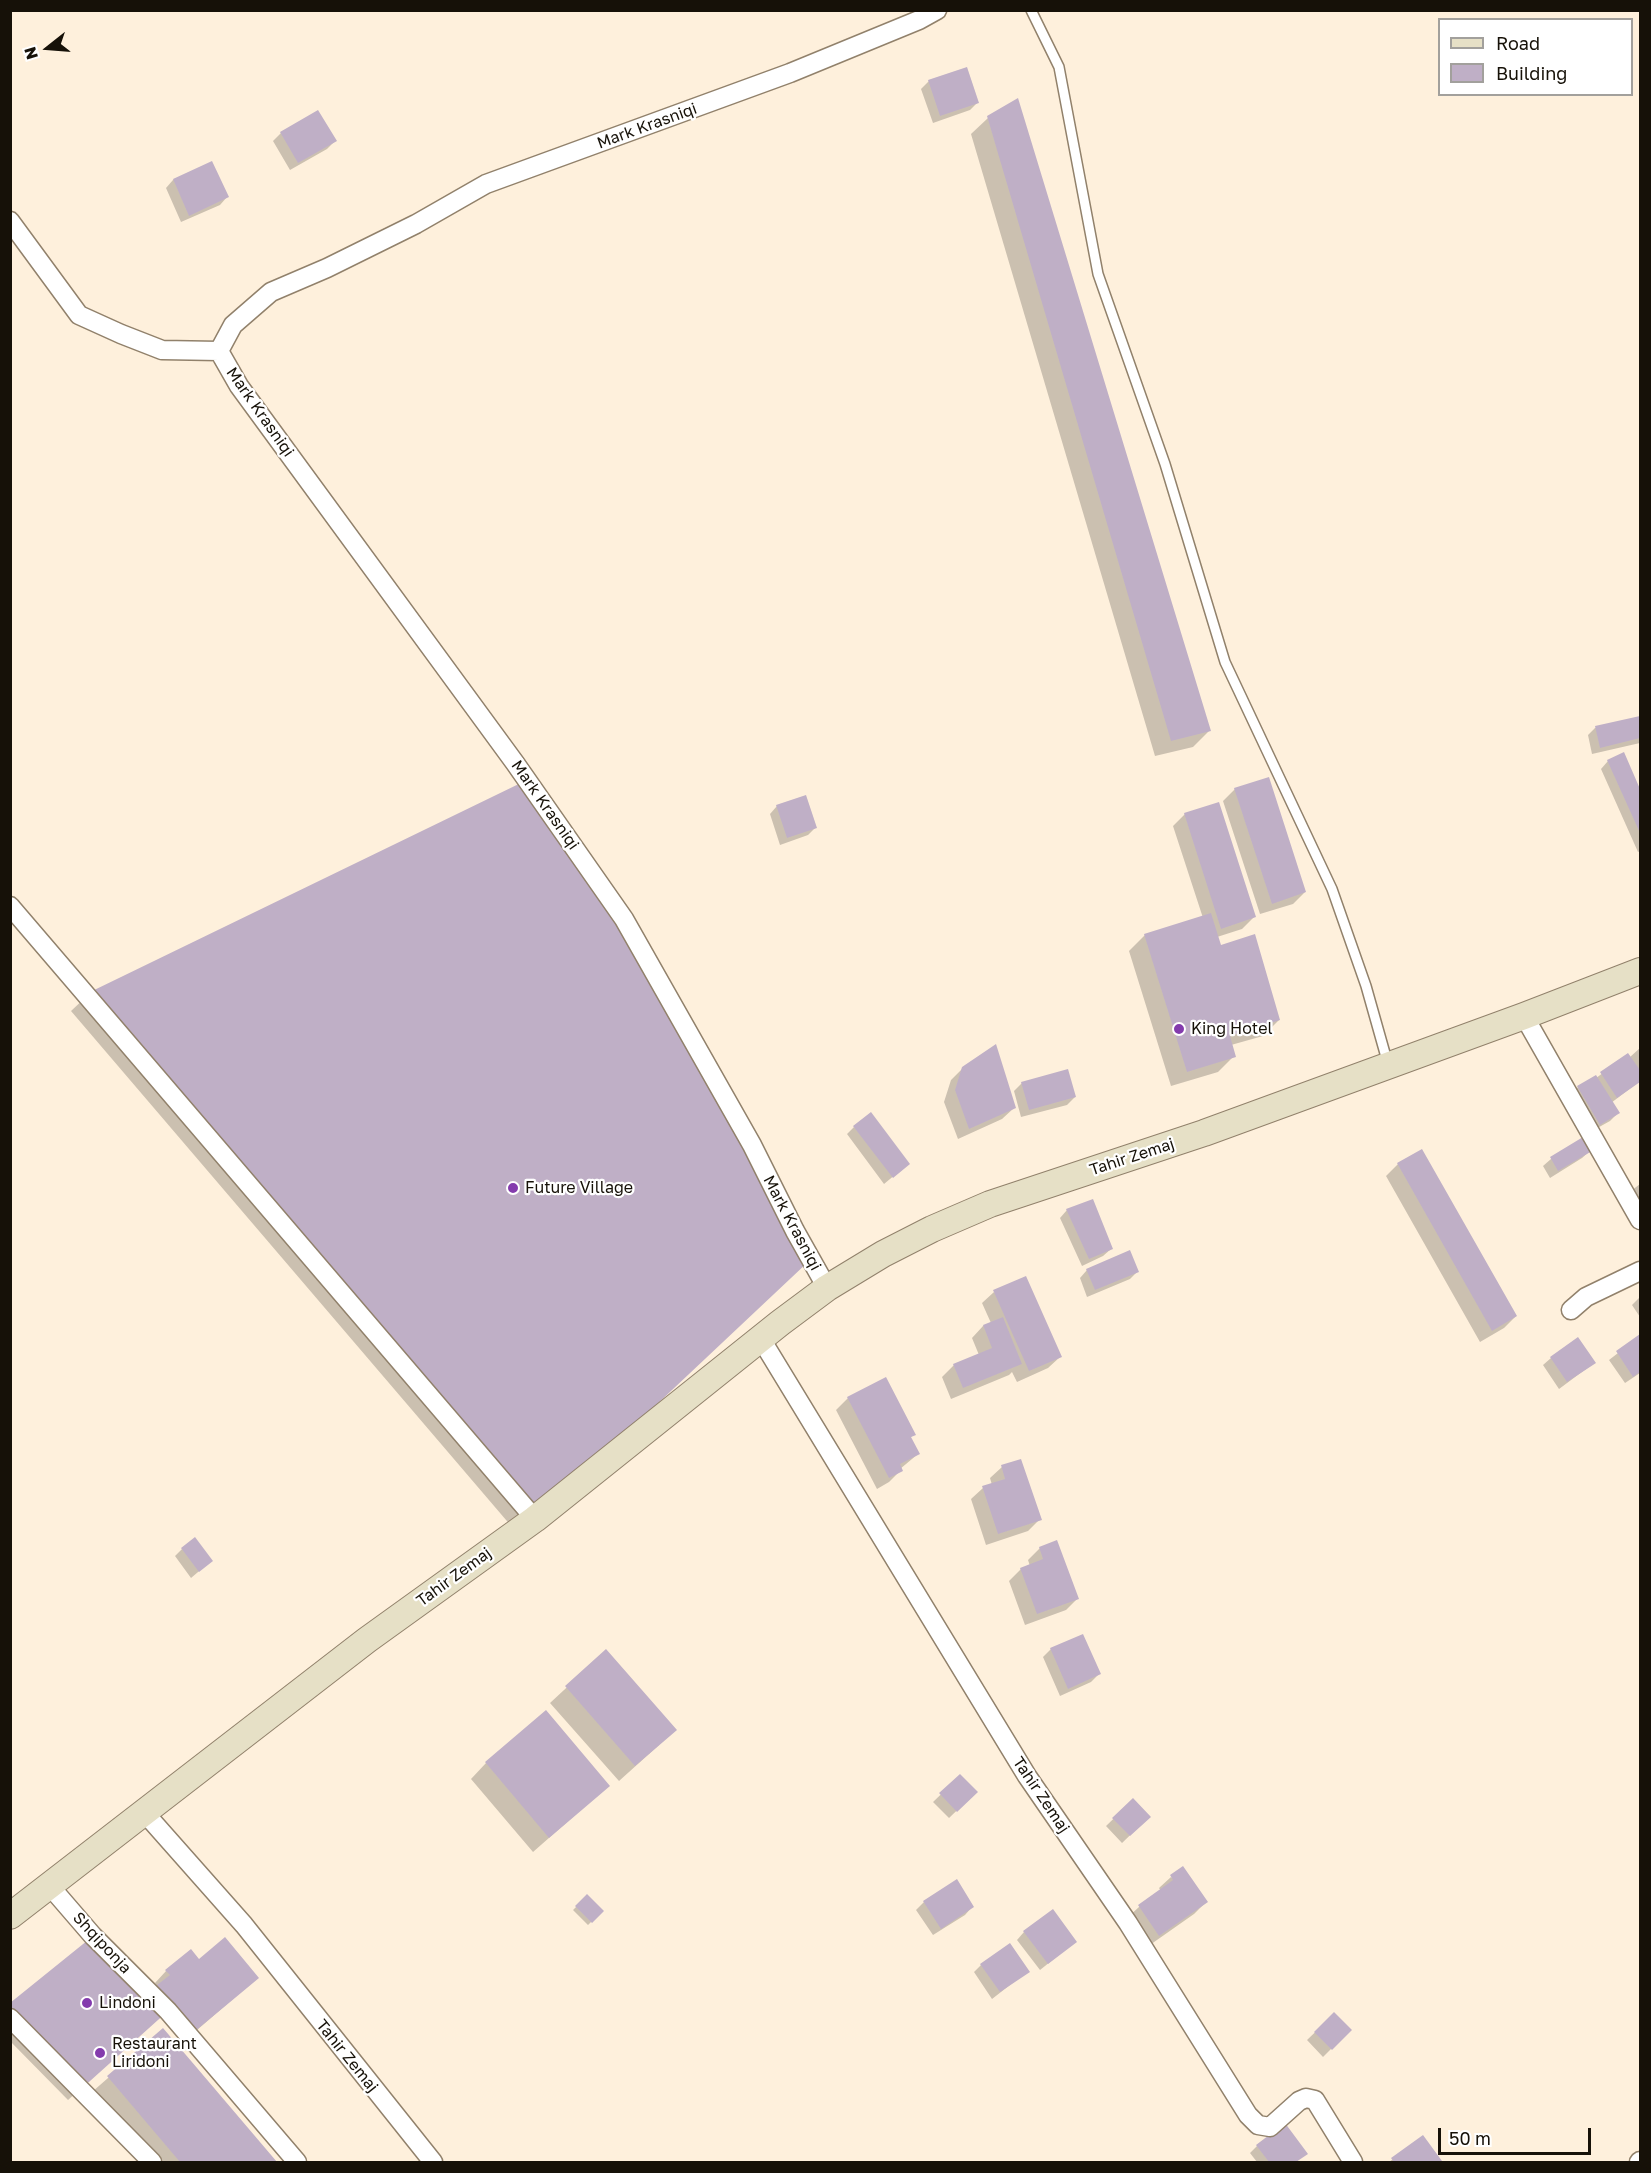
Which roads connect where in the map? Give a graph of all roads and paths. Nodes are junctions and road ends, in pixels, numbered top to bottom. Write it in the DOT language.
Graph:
graph roads {
  1 [pos="937,10"];
  2 [pos="1030,10"];
  3 [pos="10,221"];
  4 [pos="219,351"];
  5 [pos="10,906"];
  6 [pos="1641,971"];
  7 [pos="1524,1017"];
  8 [pos="1389,1066"];
  9 [pos="1641,1220"];
  10 [pos="1641,1271"];
  11 [pos="827,1288"];
  12 [pos="1571,1310"];
  13 [pos="761,1339"];
  14 [pos="535,1519"];
  15 [pos="144,1812"];
  16 [pos="49,1885"];
  17 [pos="10,1916"];
  18 [pos="10,2018"];
  19 [pos="152,2163"];
  20 [pos="297,2163"];
  21 [pos="433,2163"];
  22 [pos="1353,2163"];
  1 -- 4 [label="street, Mark Krasniqi"];
  2 -- 8 [label="lane"];
  3 -- 4 [label="street, Mark Krasniqi"];
  4 -- 11 [label="street, Mark Krasniqi"];
  5 -- 14 [label="street"];
  6 -- 7 [label="main road, Tahir Zemaj"];
  7 -- 8 [label="main road, Tahir Zemaj"];
  7 -- 9 [label="street"];
  8 -- 11 [label="main road, Tahir Zemaj"];
  10 -- 12 [label="street"];
  11 -- 13 [label="main road, Tahir Zemaj"];
  13 -- 14 [label="main road, Tahir Zemaj"];
  13 -- 22 [label="street, Tahir Zemaj"];
  14 -- 15 [label="main road, Tahir Zemaj"];
  15 -- 16 [label="main road, Tahir Zemaj"];
  15 -- 21 [label="street, Tahir Zemaj"];
  16 -- 17 [label="main road, Tahir Zemaj"];
  16 -- 20 [label="street, Shqiponja"];
  18 -- 19 [label="street"];
}
